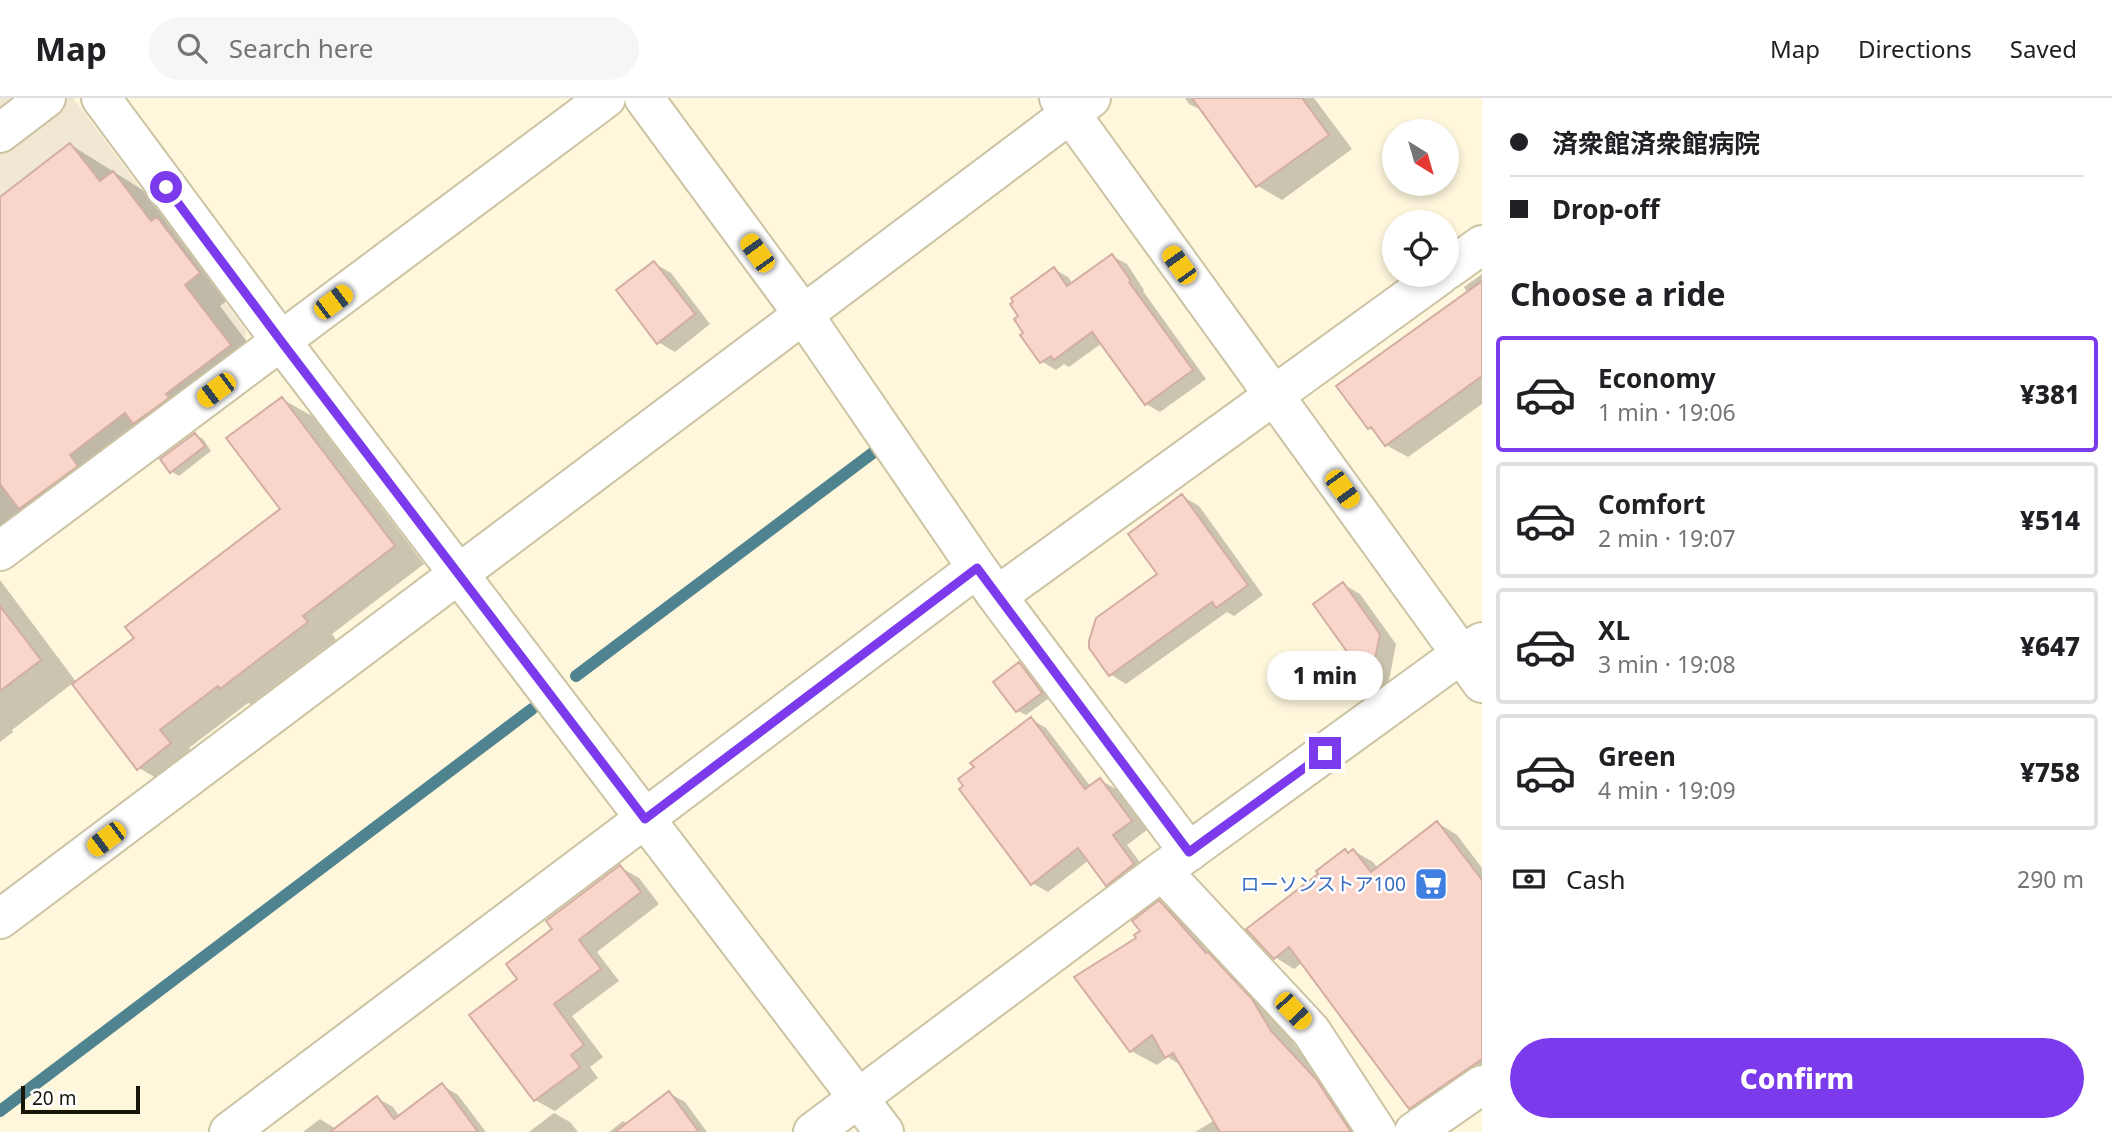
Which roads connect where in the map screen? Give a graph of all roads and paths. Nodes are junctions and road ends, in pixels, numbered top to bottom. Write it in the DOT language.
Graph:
graph roads {
  1 [pos="46,98"];
  2 [pos="101,98"];
  3 [pos="606,98"];
  4 [pos="644,98"];
  5 [pos="1073,103"];
  6 [pos="0,133"];
  7 [pos="1482,244"];
  8 [pos="1459,261"];
  9 [pos="1423,287"];
  10 [pos="803,314"];
  11 [pos="281,341"];
  12 [pos="1273,395"];
  13 [pos="0,551"];
  14 [pos="458,574"];
  15 [pos="987,582"];
  16 [pos="1475,660"];
  17 [pos="645,819"];
  18 [pos="1175,862"];
  19 [pos="0,919"];
  20 [pos="1482,1085"];
  21 [pos="858,1098"];
  22 [pos="229,1132"];
  23 [pos="813,1132"];
  24 [pos="884,1132"];
  25 [pos="1377,1132"];
  26 [pos="1414,1132"];
  1 -- 6 [label="street"];
  2 -- 11 [label="street"];
  3 -- 11 [label="street"];
  4 -- 10 [label="street"];
  5 -- 10 [label="street"];
  5 -- 12 [label="street"];
  7 -- 8 [label="street"];
  9 -- 12 [label="street"];
  10 -- 14 [label="street"];
  10 -- 15 [label="street"];
  11 -- 13 [label="street"];
  11 -- 14 [label="street"];
  12 -- 15 [label="street"];
  12 -- 16 [label="street"];
  14 -- 17 [label="street"];
  14 -- 19 [label="street"];
  15 -- 17 [label="street"];
  15 -- 18 [label="street"];
  16 -- 18 [label="street"];
  17 -- 21 [label="street"];
  17 -- 22 [label="street"];
  18 -- 21 [label="street"];
  18 -- 25 [label="street"];
  20 -- 26 [label="street"];
  21 -- 23 [label="street"];
  21 -- 24 [label="street"];
}
